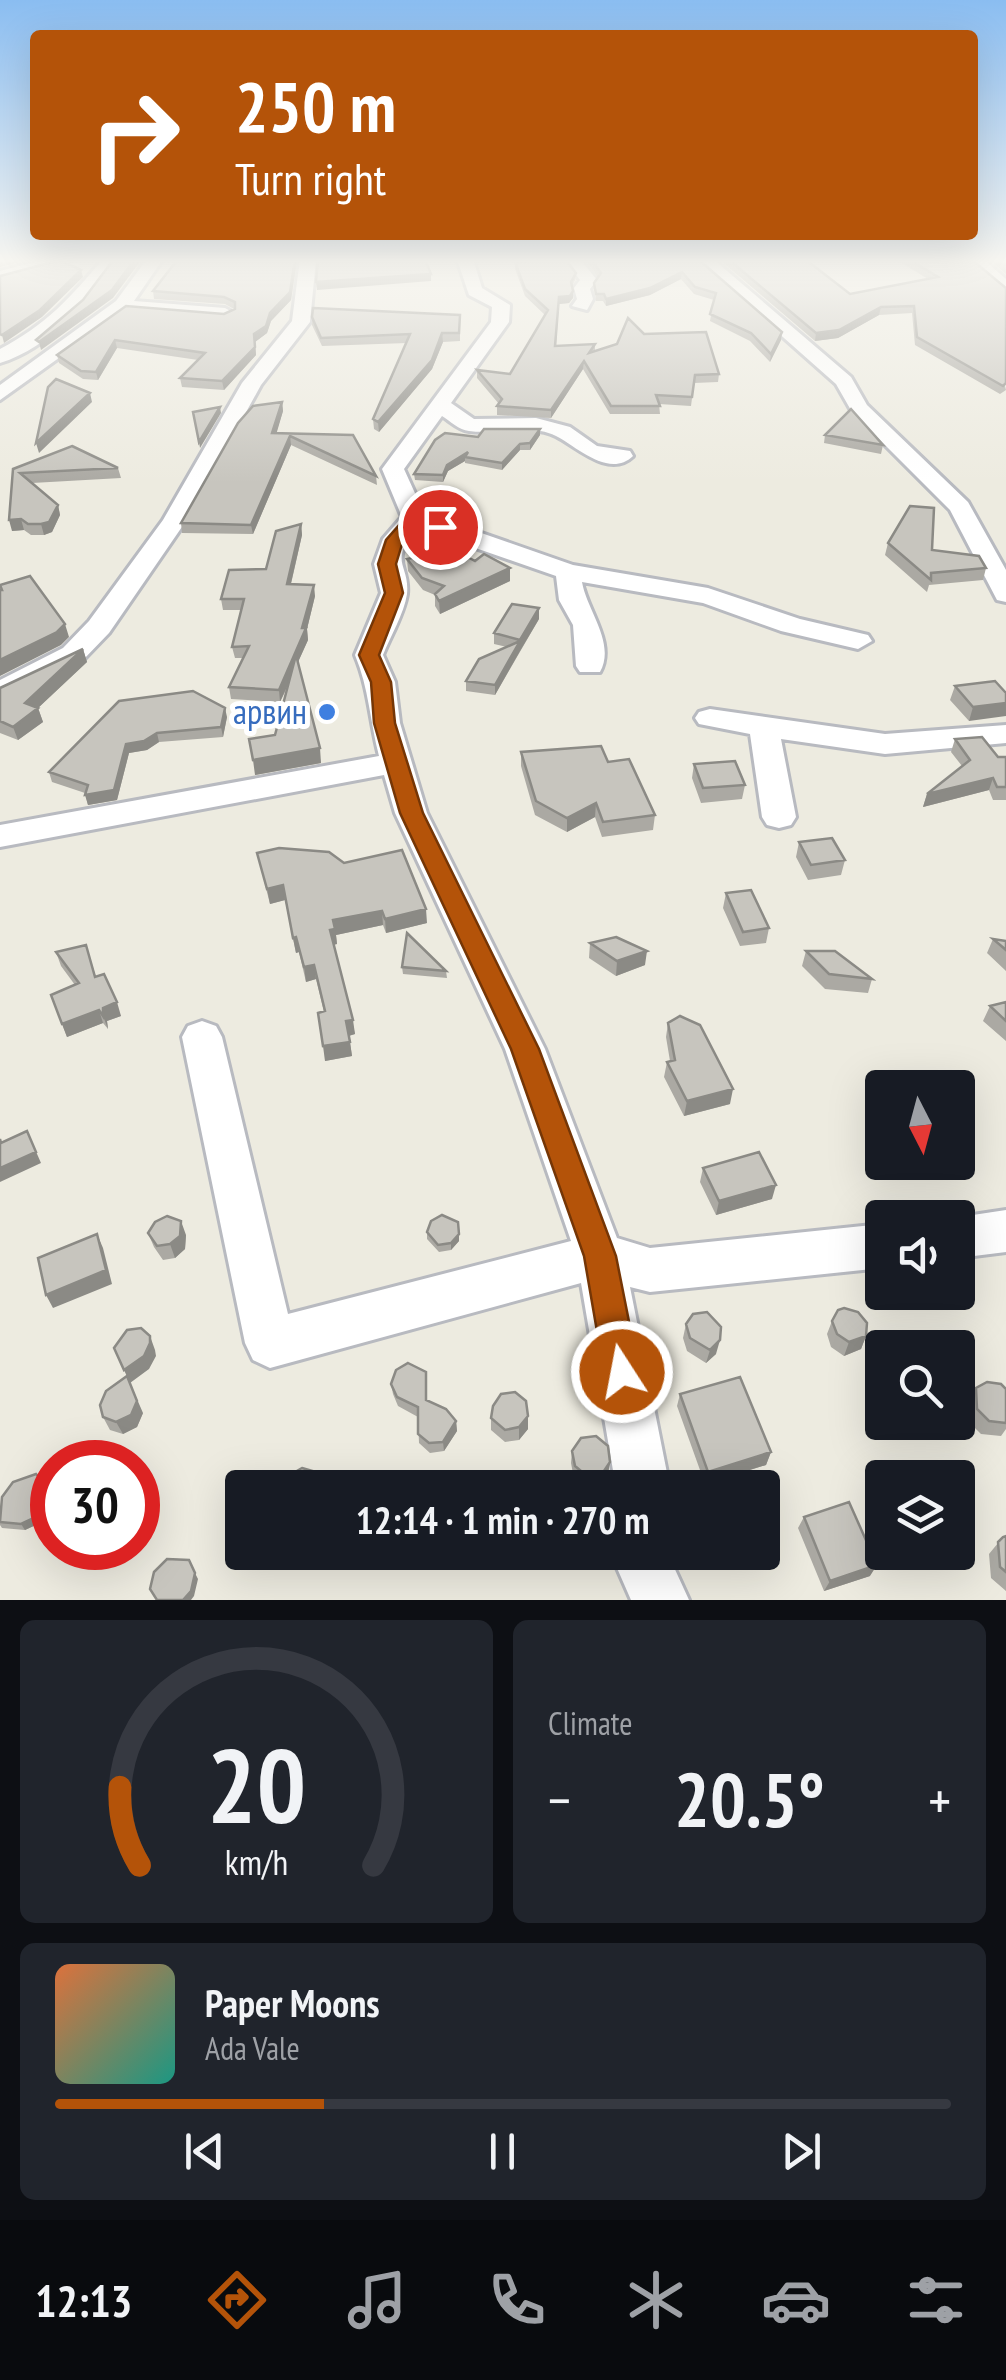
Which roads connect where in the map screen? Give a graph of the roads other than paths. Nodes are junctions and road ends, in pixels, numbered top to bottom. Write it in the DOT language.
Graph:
graph roads {
  1 [pos="42,334"];
  2 [pos="83,334"];
  3 [pos="292,334"];
  4 [pos="492,334"];
  5 [pos="789,334"];
  6 [pos="0,357"];
  7 [pos="0,394"];
  8 [pos="441,406"];
  9 [pos="622,456"];
  10 [pos="414,518"];
  11 [pos="568,572"];
  12 [pos="1006,594"];
  13 [pos="858,641"];
  14 [pos="590,666"];
  15 [pos="0,691"];
  16 [pos="710,718"];
  17 [pos="764,727"];
  18 [pos="1006,734"];
  19 [pos="396,763"];
  20 [pos="779,818"];
  21 [pos="0,836"];
  22 [pos="202,1037"];
  23 [pos="1006,1231"];
  24 [pos="975,1236"];
  25 [pos="865,1248"];
  26 [pos="600,1256"];
  27 [pos="641,1470"];
  28 [pos="646,1570"];
  29 [pos="660,1600"];
  1 -- 6 [label="street"];
  2 -- 7 [label="street"];
  3 -- 15 [label="street"];
  4 -- 8 [label="street"];
  5 -- 12 [label="street"];
  8 -- 9 [label="street"];
  8 -- 10 [label="street"];
  10 -- 11 [label="street"];
  10 -- 19 [label="street"];
  11 -- 13 [label="street"];
  11 -- 14 [label="street"];
  16 -- 17 [label="street"];
  17 -- 18 [label="street"];
  17 -- 20 [label="street"];
  19 -- 21 [label="street"];
  19 -- 26 [label="street"];
  22 -- 26 [label="street"];
  23 -- 24 [label="street"];
  25 -- 26 [label="street"];
  26 -- 27 [label="street"];
  28 -- 29 [label="street"];
}
